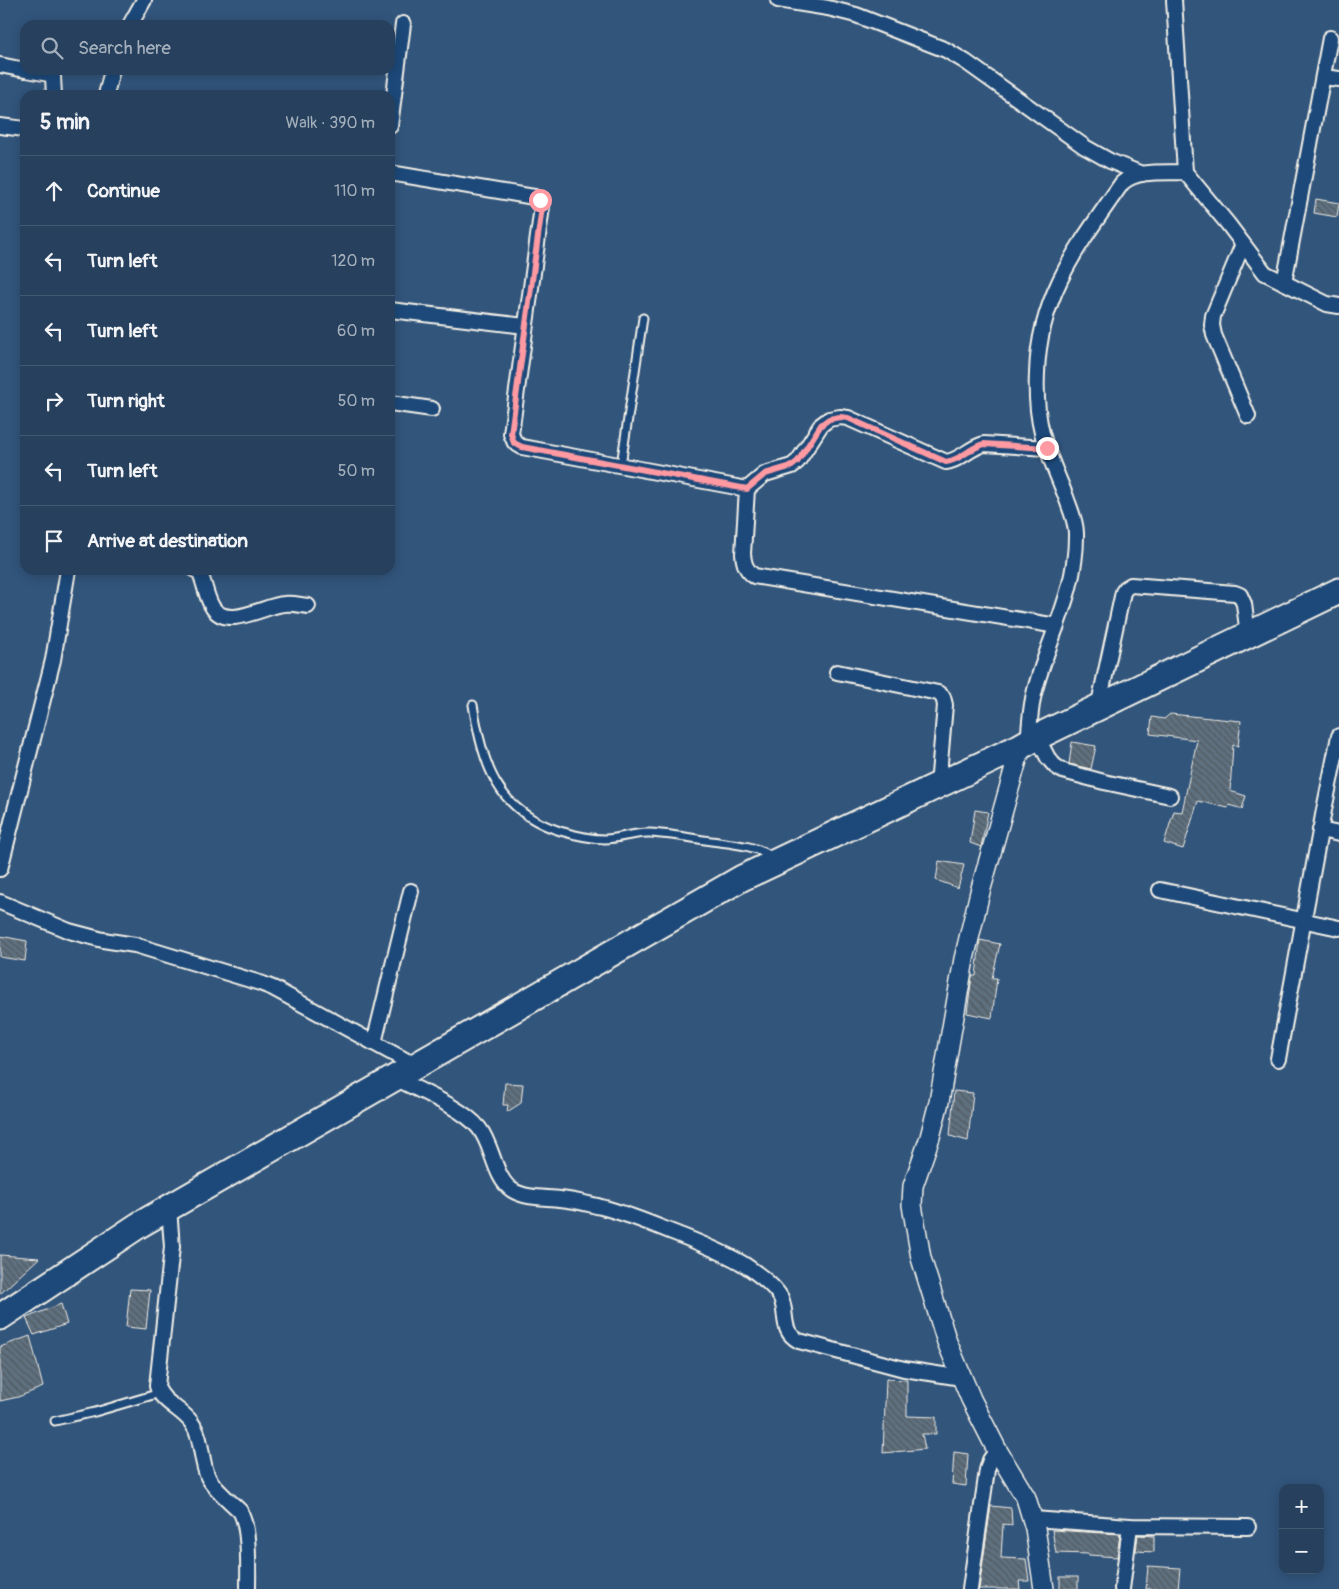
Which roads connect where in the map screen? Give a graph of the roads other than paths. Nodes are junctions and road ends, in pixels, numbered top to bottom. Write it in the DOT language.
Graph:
graph roads {
  1 [pos="144,0"];
  2 [pos="778,0"];
  3 [pos="1174,0"];
  4 [pos="133,20"];
  5 [pos="404,24"];
  6 [pos="1330,38"];
  7 [pos="0,65"];
  8 [pos="20,69"];
  9 [pos="50,75"];
  10 [pos="111,75"];
  11 [pos="1323,77"];
  12 [pos="1339,79"];
  13 [pos="54,90"];
  14 [pos="107,90"];
  15 [pos="395,90"];
  16 [pos="0,126"];
  17 [pos="20,128"];
  18 [pos="1185,172"];
  19 [pos="395,174"];
  20 [pos="1142,174"];
  21 [pos="1243,244"];
  22 [pos="1284,283"];
  23 [pos="1339,306"];
  24 [pos="395,311"];
  25 [pos="643,318"];
  26 [pos="525,326"];
  27 [pos="395,404"];
  28 [pos="432,409"];
  29 [pos="1248,416"];
  30 [pos="1047,448"];
  31 [pos="621,466"];
  32 [pos="747,489"];
  33 [pos="67,575"];
  34 [pos="200,575"];
  35 [pos="1339,590"];
  36 [pos="308,606"];
  37 [pos="1057,626"];
  38 [pos="1248,635"];
  39 [pos="837,672"];
  40 [pos="473,705"];
  41 [pos="1098,708"];
  42 [pos="1339,736"];
  43 [pos="1029,742"];
  44 [pos="938,786"];
  45 [pos="1170,796"];
  46 [pos="1320,830"];
  47 [pos="1339,834"];
  48 [pos="778,861"];
  49 [pos="0,869"];
  50 [pos="1160,890"];
  51 [pos="411,891"];
  52 [pos="0,902"];
  53 [pos="1304,920"];
  54 [pos="1339,928"];
  55 [pos="374,1043"];
  56 [pos="1278,1059"];
  57 [pos="416,1066"];
  58 [pos="395,1078"];
  59 [pos="169,1208"];
  60 [pos="0,1317"];
  61 [pos="962,1378"];
  62 [pos="160,1392"];
  63 [pos="55,1421"];
  64 [pos="997,1450"];
  65 [pos="1033,1519"];
  66 [pos="1130,1526"];
  67 [pos="1248,1527"];
  68 [pos="248,1589"];
  69 [pos="970,1589"];
  70 [pos="1044,1589"];
  71 [pos="1122,1589"];
  1 -- 4 [label="street"];
  2 -- 20 [label="street"];
  3 -- 18 [label="street"];
  5 -- 15 [label="street"];
  6 -- 11 [label="street"];
  7 -- 8 [label="street"];
  9 -- 13 [label="street"];
  10 -- 14 [label="street"];
  11 -- 12 [label="street"];
  11 -- 22 [label="street"];
  16 -- 17 [label="street"];
  18 -- 20 [label="street"];
  18 -- 21 [label="street"];
  19 -- 26 [label="street"];
  20 -- 30 [label="street"];
  21 -- 22 [label="street"];
  21 -- 29 [label="street"];
  22 -- 23 [label="street"];
  24 -- 26 [label="street"];
  25 -- 31 [label="lane"];
  26 -- 31 [label="street"];
  27 -- 28 [label="street"];
  30 -- 32 [label="street"];
  30 -- 37 [label="street"];
  31 -- 32 [label="street"];
  32 -- 37 [label="street"];
  33 -- 49 [label="street"];
  34 -- 36 [label="street"];
  35 -- 38 [label="highway"];
  37 -- 43 [label="street"];
  38 -- 41 [label="highway"];
  38 -- 41 [label="street"];
  39 -- 44 [label="street"];
  40 -- 48 [label="lane"];
  41 -- 43 [label="highway"];
  42 -- 46 [label="street"];
  43 -- 44 [label="highway"];
  43 -- 45 [label="street"];
  43 -- 61 [label="main road"];
  44 -- 48 [label="highway"];
  46 -- 47 [label="street"];
  46 -- 53 [label="street"];
  48 -- 57 [label="highway"];
  50 -- 53 [label="street"];
  51 -- 55 [label="street"];
  52 -- 55 [label="street"];
  53 -- 54 [label="street"];
  53 -- 56 [label="street"];
  55 -- 57 [label="street"];
  57 -- 58 [label="highway"];
  58 -- 59 [label="highway"];
  58 -- 61 [label="street"];
  59 -- 60 [label="highway"];
  59 -- 62 [label="street"];
  61 -- 64 [label="main road"];
  62 -- 63 [label="lane"];
  62 -- 68 [label="street"];
  64 -- 65 [label="main road"];
  64 -- 69 [label="street"];
  65 -- 66 [label="street"];
  65 -- 70 [label="main road"];
  66 -- 67 [label="street"];
  66 -- 71 [label="street"];
}
